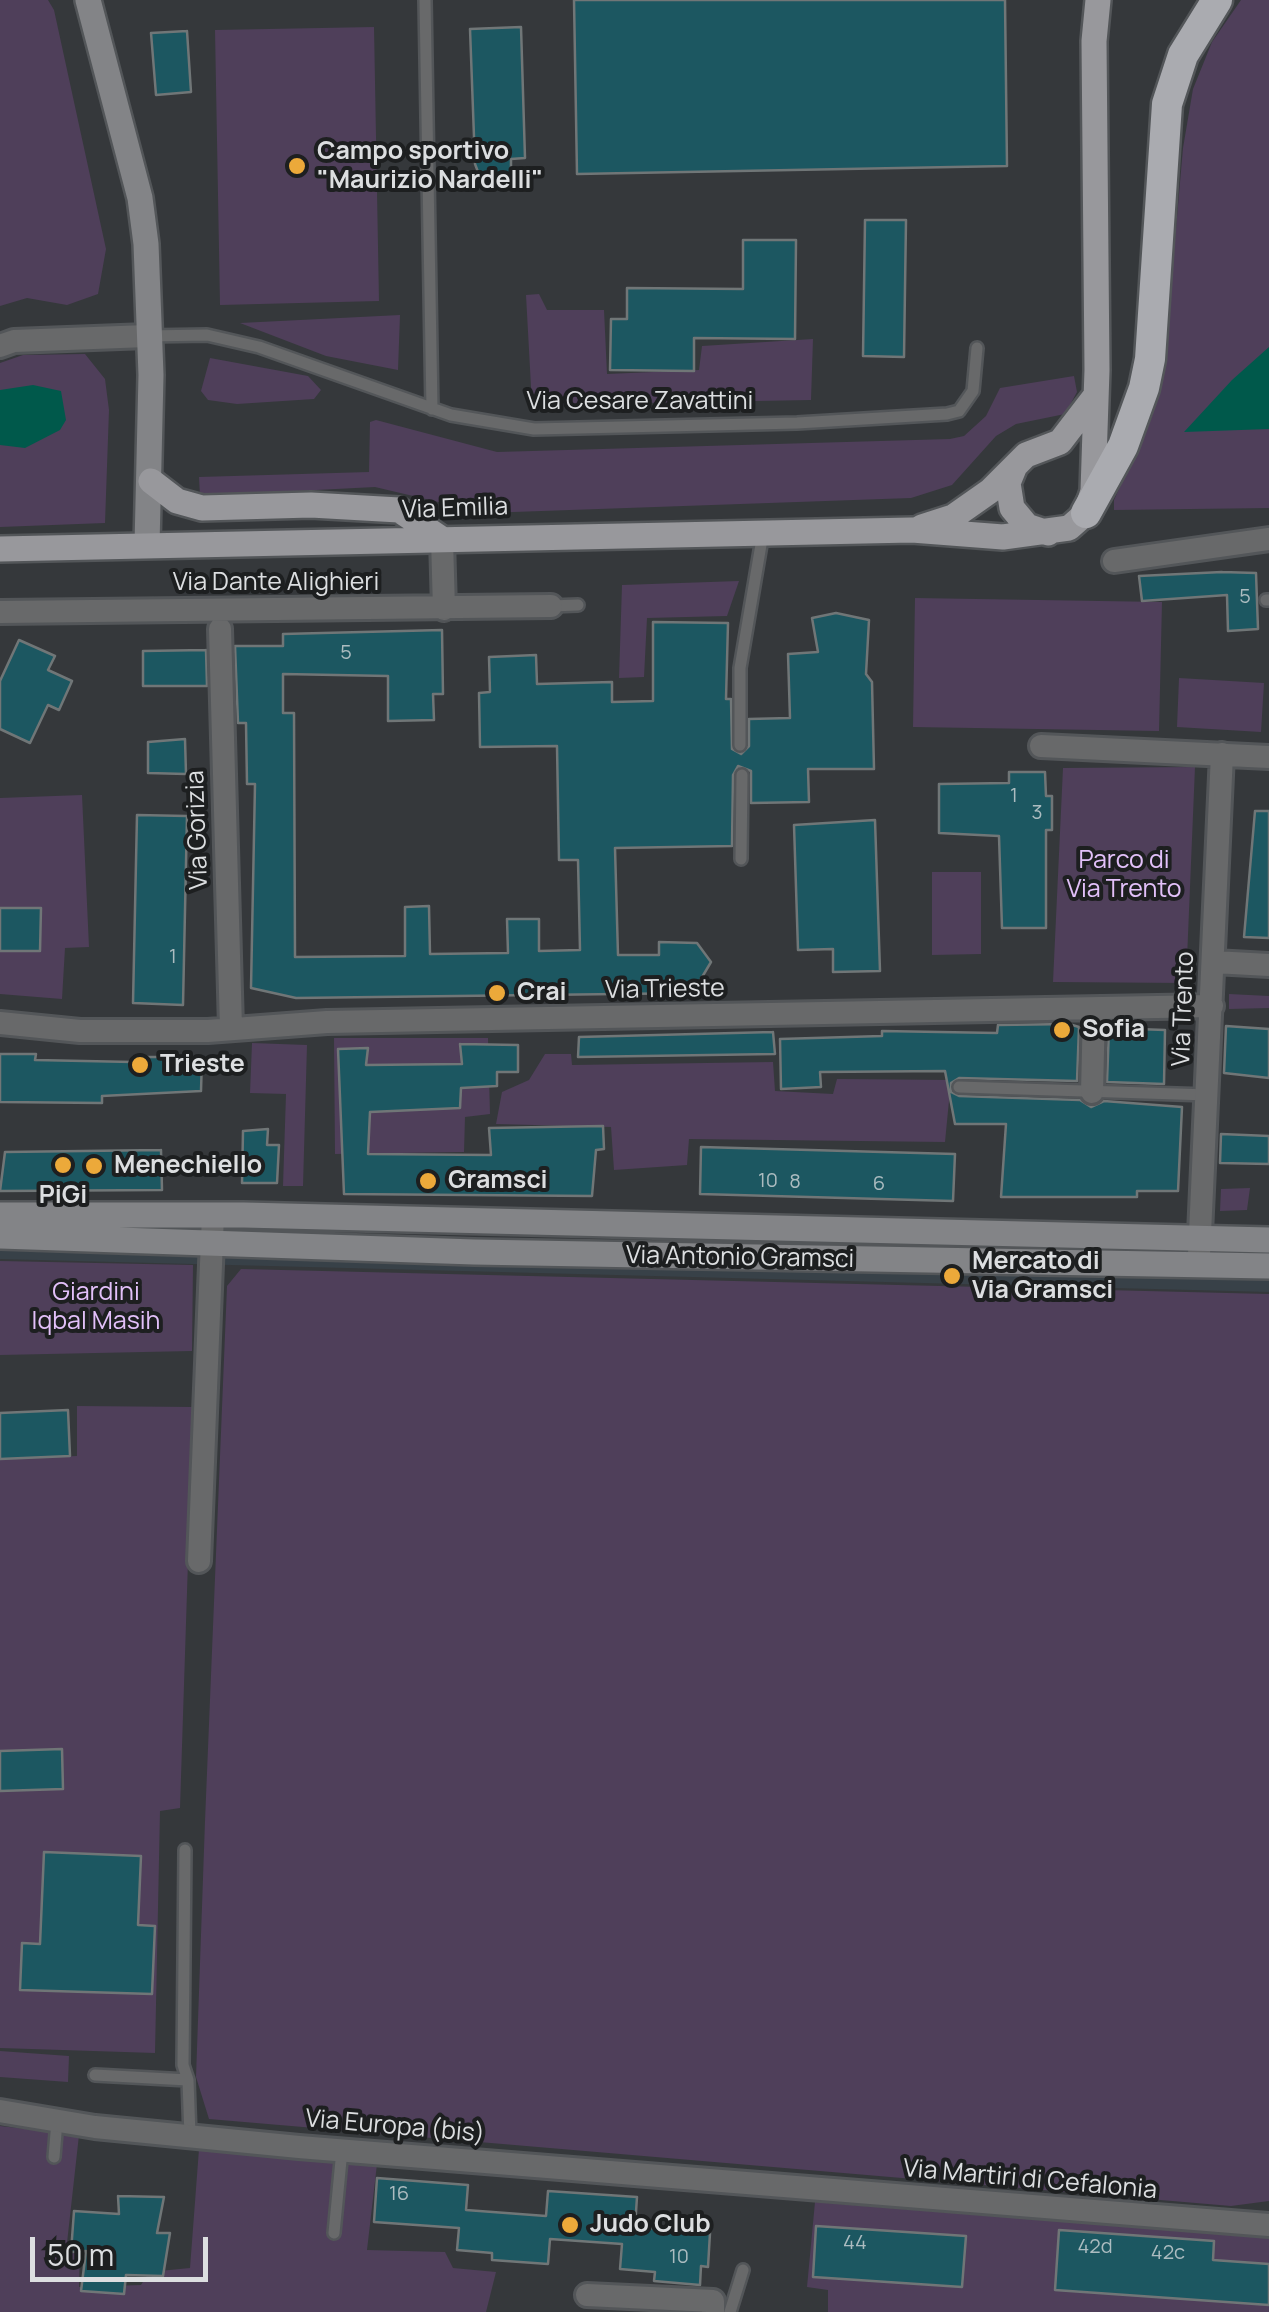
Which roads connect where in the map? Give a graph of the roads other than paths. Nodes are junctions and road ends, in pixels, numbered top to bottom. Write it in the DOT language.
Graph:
graph roads {
  1 [pos="88,0"];
  2 [pos="425,0"];
  3 [pos="1098,0"];
  4 [pos="1217,0"];
  5 [pos="147,336"];
  6 [pos="7,343"];
  7 [pos="977,348"];
  8 [pos="1095,395"];
  9 [pos="432,409"];
  10 [pos="1044,448"];
  11 [pos="1018,462"];
  12 [pos="151,481"];
  13 [pos="1089,502"];
  14 [pos="912,530"];
  15 [pos="1054,532"];
  16 [pos="763,533"];
  17 [pos="442,539"];
  18 [pos="1269,539"];
  19 [pos="147,545"];
  20 [pos="0,549"];
  21 [pos="1114,561"];
  22 [pos="578,605"];
  23 [pos="552,606"];
  24 [pos="444,610"];
  25 [pos="253,611"];
  26 [pos="0,612"];
  27 [pos="193,612"];
  28 [pos="220,630"];
  29 [pos="740,745"];
  30 [pos="1041,746"];
  31 [pos="1222,754"];
  32 [pos="1269,757"];
  33 [pos="742,774"];
  34 [pos="741,858"];
  35 [pos="1214,962"];
  36 [pos="1269,965"];
  37 [pos="1212,1006"];
  38 [pos="1094,1009"];
  39 [pos="0,1023"];
  40 [pos="231,1028"];
  41 [pos="959,1087"];
  42 [pos="1092,1092"];
  43 [pos="1208,1095"];
  44 [pos="0,1214"];
  45 [pos="212,1215"];
  46 [pos="648,1224"];
  47 [pos="0,1236"];
  48 [pos="1201,1238"];
  49 [pos="1269,1240"];
  50 [pos="212,1242"];
  51 [pos="646,1256"];
  52 [pos="1198,1266"];
  53 [pos="1269,1266"];
  54 [pos="200,1561"];
  55 [pos="185,1850"];
  56 [pos="95,2075"];
  57 [pos="188,2080"];
  58 [pos="0,2110"];
  59 [pos="58,2120"];
  60 [pos="190,2136"];
  61 [pos="342,2150"];
  62 [pos="54,2157"];
  63 [pos="786,2187"];
  64 [pos="1269,2224"];
  65 [pos="334,2233"];
  66 [pos="743,2270"];
  67 [pos="719,2308"];
  68 [pos="569,2312"];
  1 -- 5 [label="street"];
  2 -- 9 [label="lane"];
  3 -- 8 [label="main road"];
  4 -- 13 [label="highway"];
  5 -- 6 [label="street"];
  5 -- 9 [label="lane, Via Cesare Zavattini"];
  5 -- 12 [label="street"];
  5 -- 19 [label="street"];
  7 -- 9 [label="lane, Via Cesare Zavattini"];
  8 -- 10 [label="main road, Via Emilia"];
  8 -- 13 [label="main road"];
  10 -- 11 [label="main road, Via Emilia"];
  10 -- 13 [label="main road"];
  11 -- 14 [label="main road, Via Emilia"];
  11 -- 15 [label="main road"];
  12 -- 17 [label="main road"];
  12 -- 19 [label="street"];
  13 -- 15 [label="main road, Via Emilia"];
  14 -- 15 [label="main road, Via Emilia"];
  14 -- 16 [label="main road, Via Emilia"];
  16 -- 17 [label="main road, Via Emilia"];
  16 -- 29 [label="lane"];
  17 -- 19 [label="main road, Via Emilia"];
  17 -- 24 [label="street"];
  18 -- 21 [label="street"];
  19 -- 20 [label="main road, Via Emilia"];
  22 -- 23 [label="lane"];
  23 -- 24 [label="street, Via Dante Alighieri"];
  24 -- 25 [label="street, Via Dante Alighieri"];
  25 -- 27 [label="street, Via Dante Alighieri"];
  25 -- 28 [label="street"];
  26 -- 27 [label="street, Via Dante Alighieri"];
  27 -- 28 [label="street"];
  28 -- 40 [label="street, Via Gorizia"];
  30 -- 31 [label="street"];
  31 -- 32 [label="street"];
  31 -- 35 [label="street, Via Trento"];
  33 -- 34 [label="lane"];
  35 -- 36 [label="street"];
  35 -- 37 [label="street, Via Trento"];
  37 -- 38 [label="street, Via Trieste"];
  37 -- 43 [label="street, Via Trento"];
  38 -- 40 [label="street, Via Trieste"];
  38 -- 42 [label="street"];
  39 -- 40 [label="street, Via Trieste"];
  41 -- 42 [label="lane"];
  42 -- 43 [label="lane"];
  43 -- 48 [label="street, Via Trento"];
  44 -- 45 [label="street, Via Antonio Gramsci"];
  45 -- 46 [label="street, Via Antonio Gramsci"];
  45 -- 50 [label="street"];
  46 -- 48 [label="street, Via Antonio Gramsci"];
  46 -- 51 [label="street"];
  47 -- 50 [label="street, Via Antonio Gramsci"];
  48 -- 49 [label="street, Via Antonio Gramsci"];
  48 -- 52 [label="street, Via Trento"];
  50 -- 51 [label="street, Via Antonio Gramsci"];
  50 -- 54 [label="street"];
  51 -- 52 [label="street, Via Antonio Gramsci"];
  52 -- 53 [label="street, Via Antonio Gramsci"];
  55 -- 57 [label="lane"];
  56 -- 57 [label="lane"];
  57 -- 60 [label="lane"];
  58 -- 59 [label="street, Via Europa (bis)"];
  59 -- 60 [label="street, Via Europa (bis)"];
  59 -- 62 [label="lane"];
  60 -- 61 [label="street, Via Europa (bis)"];
  61 -- 63 [label="street, Via Europa (bis)"];
  61 -- 65 [label="lane"];
  63 -- 64 [label="street, Via Martiri di Cefalonia"];
  66 -- 67 [label="lane"];
  67 -- 68 [label="street"];
}
